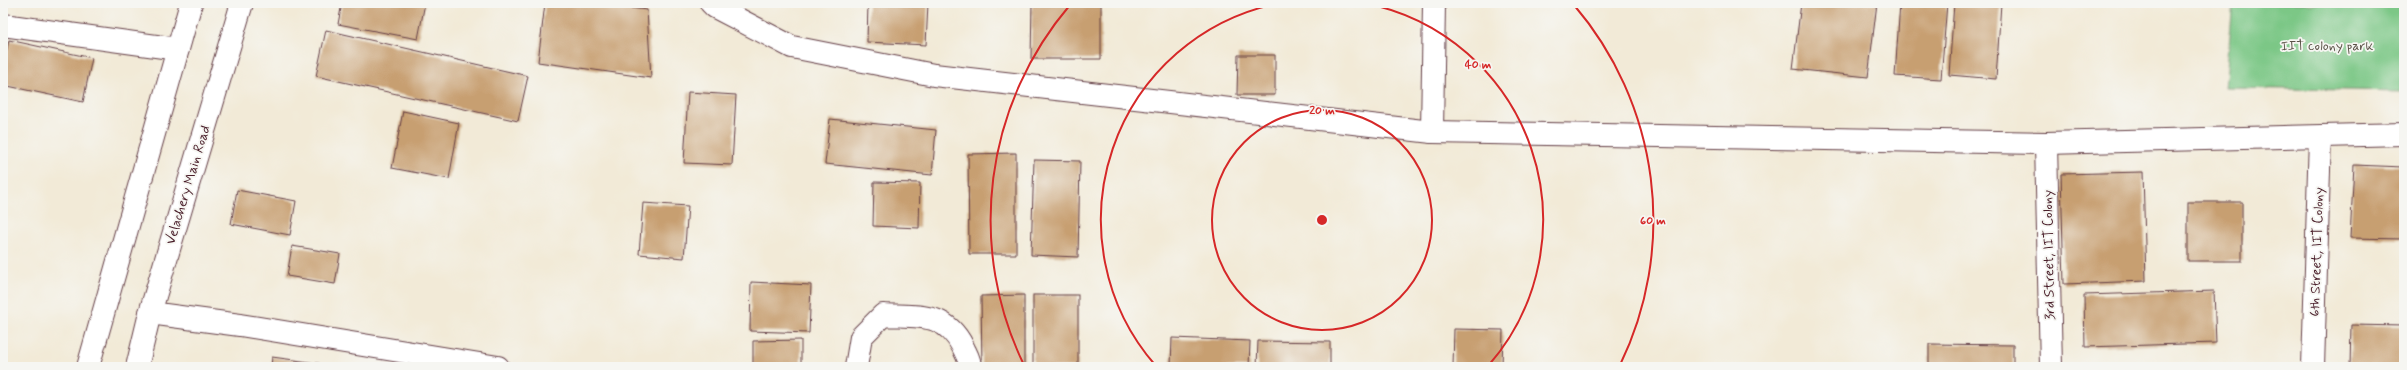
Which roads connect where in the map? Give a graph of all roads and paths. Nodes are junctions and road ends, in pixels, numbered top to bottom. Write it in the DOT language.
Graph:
graph roads {
  1 [pos="191,3"];
  2 [pos="242,3"];
  3 [pos="711,3"];
  4 [pos="1434,3"];
  5 [pos="3,24"];
  6 [pos="178,49"];
  7 [pos="1432,132"];
  8 [pos="2404,134"];
  9 [pos="2320,137"];
  10 [pos="2046,143"];
  11 [pos="150,313"];
  12 [pos="88,367"];
  13 [pos="137,367"];
  14 [pos="498,367"];
  15 [pos="856,367"];
  16 [pos="970,367"];
  17 [pos="2051,367"];
  18 [pos="2313,367"];
  1 -- 6 [label="street"];
  2 -- 11 [label="street, Velachery Main Road"];
  3 -- 7 [label="street"];
  4 -- 7 [label="street"];
  5 -- 6 [label="street"];
  6 -- 12 [label="street"];
  7 -- 10 [label="street"];
  8 -- 9 [label="street"];
  9 -- 10 [label="street"];
  9 -- 18 [label="street, 6th Street, IIT Colony"];
  10 -- 17 [label="street, 3rd Street, IIT Colony"];
  11 -- 13 [label="street, Velachery Main Road"];
  11 -- 14 [label="street"];
  15 -- 16 [label="street"];
}
